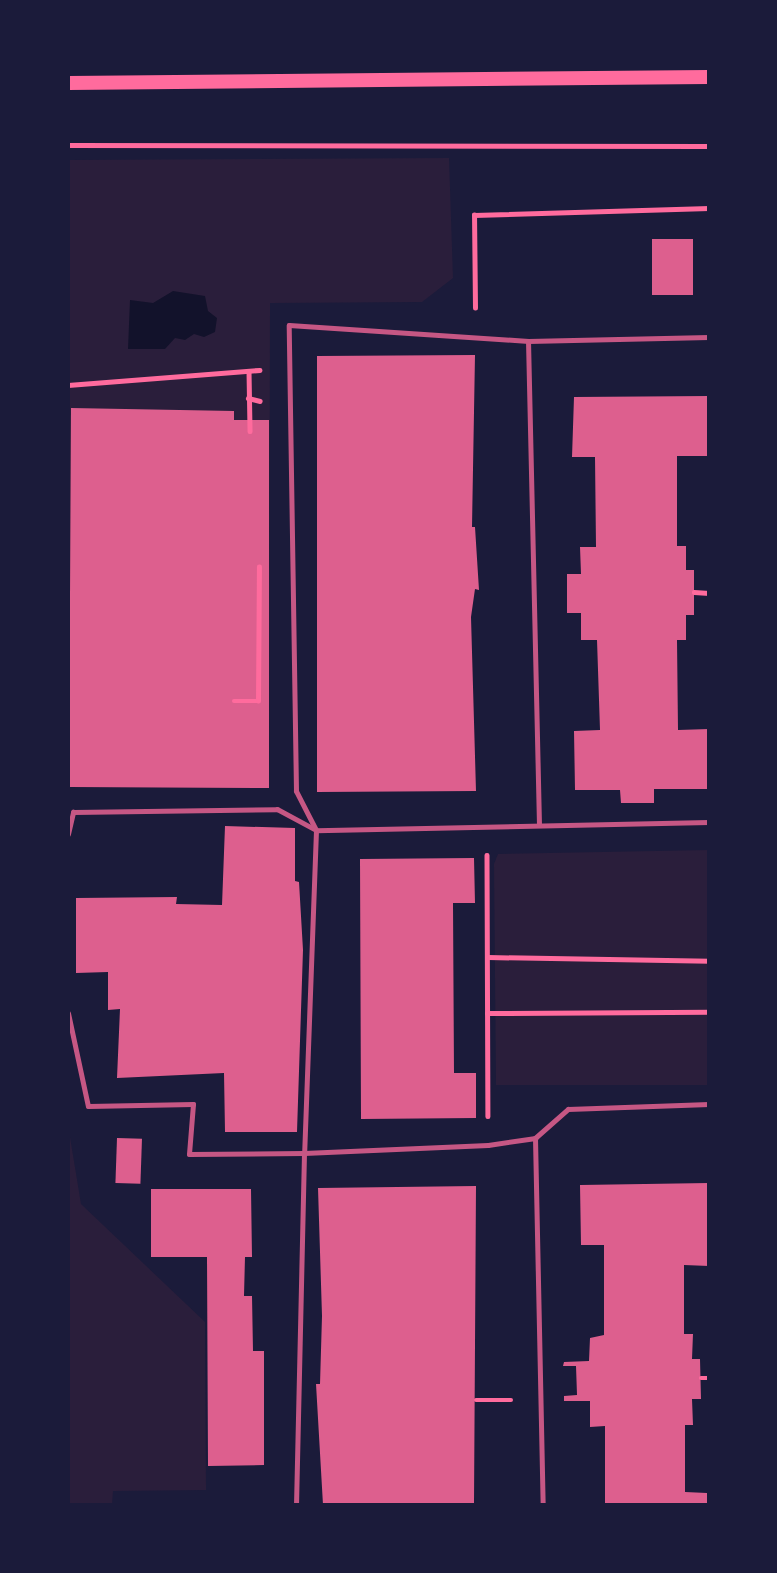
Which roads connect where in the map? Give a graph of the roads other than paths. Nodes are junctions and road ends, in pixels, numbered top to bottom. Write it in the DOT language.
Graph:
graph roads {
  1 [pos="709,77"];
  2 [pos="68,83"];
  3 [pos="709,337"];
  4 [pos="528,341"];
  5 [pos="709,822"];
  6 [pos="539,825"];
  7 [pos="316,830"];
  8 [pos="68,834"];
  9 [pos="68,1013"];
  10 [pos="709,1104"];
  11 [pos="535,1138"];
  12 [pos="304,1153"];
  13 [pos="296,1505"];
  14 [pos="543,1505"];
  1 -- 2 [label="main road"];
  3 -- 4 [label="lane"];
  4 -- 6 [label="lane"];
  4 -- 7 [label="lane"];
  5 -- 6 [label="lane"];
  6 -- 7 [label="lane"];
  7 -- 8 [label="lane"];
  7 -- 12 [label="lane"];
  9 -- 12 [label="lane"];
  10 -- 11 [label="lane"];
  11 -- 12 [label="lane"];
  11 -- 14 [label="lane"];
  12 -- 13 [label="lane"];
}
